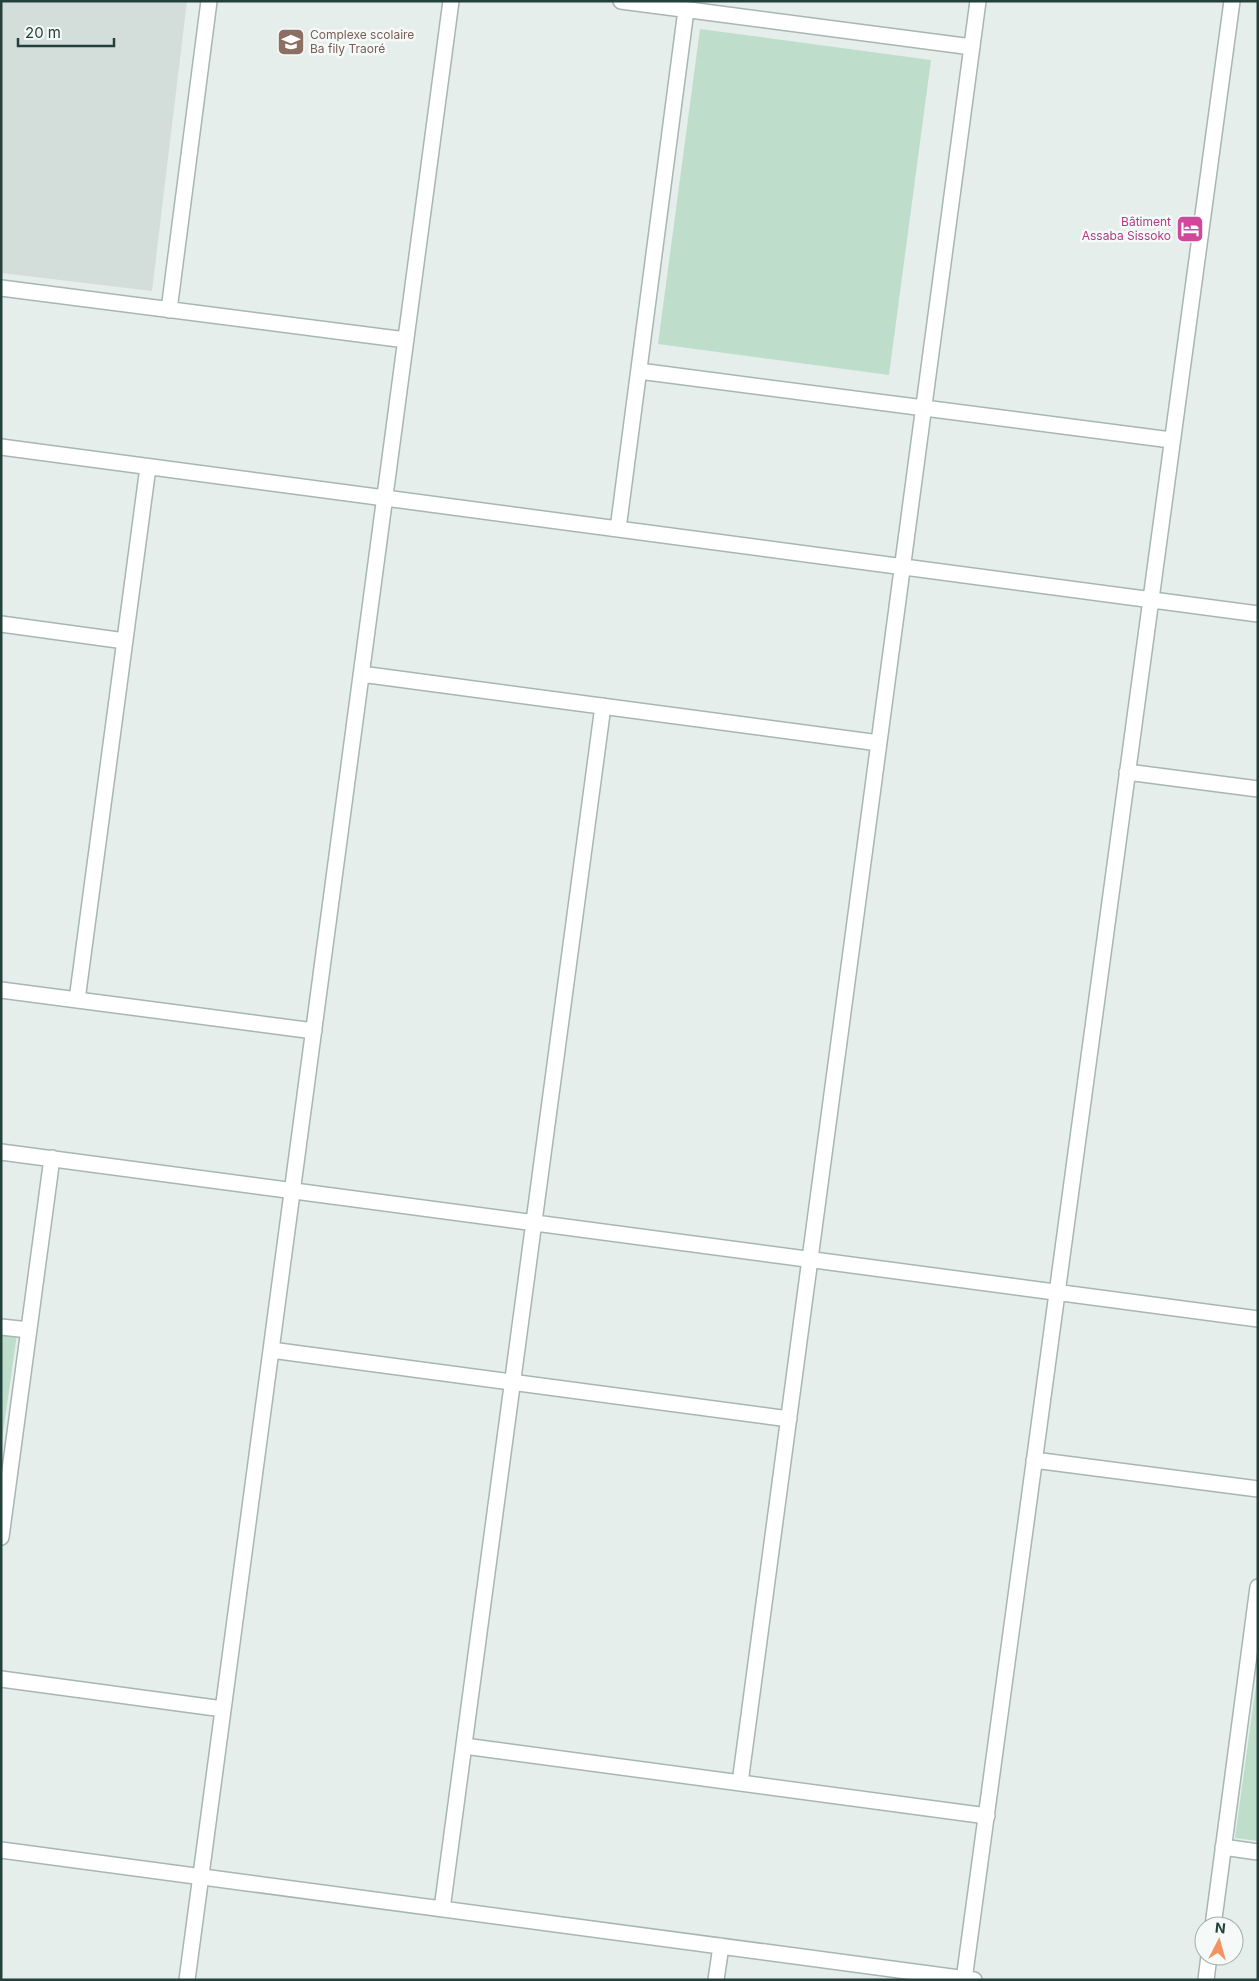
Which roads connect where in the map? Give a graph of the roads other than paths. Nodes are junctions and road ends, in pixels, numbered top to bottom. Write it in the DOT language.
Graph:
graph roads {
  1 [pos="209,1"];
  2 [pos="451,1"];
  3 [pos="622,1"];
  4 [pos="978,1"];
  5 [pos="1232,1"];
  6 [pos="686,10"];
  7 [pos="972,47"];
  8 [pos="1,288"];
  9 [pos="169,310"];
  10 [pos="406,340"];
  11 [pos="639,371"];
  12 [pos="924,408"];
  13 [pos="1171,440"];
  14 [pos="1,447"];
  15 [pos="148,467"];
  16 [pos="385,498"];
  17 [pos="618,529"];
  18 [pos="902,567"];
  19 [pos="1150,600"];
  20 [pos="1258,614"];
  21 [pos="1,624"];
  22 [pos="126,641"];
  23 [pos="361,674"];
  24 [pos="603,706"];
  25 [pos="878,743"];
  26 [pos="1127,772"];
  27 [pos="1258,789"];
  28 [pos="1,990"];
  29 [pos="77,1000"];
  30 [pos="314,1031"];
  31 [pos="1,1152"];
  32 [pos="52,1158"];
  33 [pos="292,1191"];
  34 [pos="534,1223"];
  35 [pos="810,1259"];
  36 [pos="1057,1292"];
  37 [pos="1258,1319"];
  38 [pos="1,1327"];
  39 [pos="29,1330"];
  40 [pos="271,1350"];
  41 [pos="513,1382"];
  42 [pos="789,1419"];
  43 [pos="1034,1460"];
  44 [pos="1258,1490"];
  45 [pos="1,1537"];
  46 [pos="1258,1587"];
  47 [pos="1,1679"];
  48 [pos="223,1709"];
  49 [pos="464,1746"];
  50 [pos="740,1783"];
  51 [pos="987,1816"];
  52 [pos="1223,1847"];
  53 [pos="1,1850"];
  54 [pos="1258,1852"];
  55 [pos="201,1877"];
  56 [pos="442,1909"];
  57 [pos="1214,1916"];
  58 [pos="721,1946"];
  59 [pos="1208,1966"];
  60 [pos="967,1979"];
  61 [pos="187,1980"];
  62 [pos="716,1980"];
  63 [pos="1206,1980"];
  1 -- 9 [label="street"];
  2 -- 10 [label="street"];
  3 -- 6 [label="street"];
  4 -- 7 [label="street"];
  5 -- 13 [label="street"];
  6 -- 7 [label="street"];
  6 -- 11 [label="street"];
  7 -- 12 [label="street"];
  8 -- 9 [label="street"];
  9 -- 10 [label="street"];
  10 -- 16 [label="street"];
  11 -- 12 [label="street"];
  11 -- 17 [label="street"];
  12 -- 13 [label="street"];
  12 -- 18 [label="street"];
  13 -- 19 [label="street"];
  14 -- 15 [label="street"];
  15 -- 16 [label="street"];
  15 -- 22 [label="street"];
  16 -- 17 [label="street"];
  16 -- 23 [label="street"];
  17 -- 18 [label="street"];
  18 -- 19 [label="street"];
  18 -- 25 [label="street"];
  19 -- 20 [label="street"];
  19 -- 26 [label="street"];
  21 -- 22 [label="street"];
  22 -- 29 [label="street"];
  23 -- 24 [label="street"];
  23 -- 30 [label="street"];
  24 -- 25 [label="street"];
  24 -- 34 [label="street"];
  25 -- 35 [label="street"];
  26 -- 27 [label="street"];
  26 -- 36 [label="street"];
  28 -- 29 [label="street"];
  29 -- 30 [label="street"];
  30 -- 33 [label="street"];
  31 -- 32 [label="street"];
  32 -- 33 [label="street"];
  32 -- 39 [label="street"];
  33 -- 34 [label="street"];
  33 -- 40 [label="street"];
  34 -- 35 [label="street"];
  34 -- 41 [label="street"];
  35 -- 36 [label="street"];
  35 -- 42 [label="street"];
  36 -- 37 [label="street"];
  36 -- 43 [label="street"];
  38 -- 39 [label="street"];
  39 -- 45 [label="street"];
  40 -- 41 [label="street"];
  40 -- 48 [label="street"];
  41 -- 42 [label="street"];
  41 -- 49 [label="street"];
  42 -- 50 [label="street"];
  43 -- 44 [label="street"];
  43 -- 51 [label="street"];
  46 -- 52 [label="street"];
  47 -- 48 [label="street"];
  48 -- 55 [label="street"];
  49 -- 50 [label="street"];
  49 -- 56 [label="street"];
  50 -- 51 [label="street"];
  51 -- 60 [label="street"];
  52 -- 54 [label="street"];
  52 -- 57 [label="street"];
  53 -- 55 [label="street"];
  55 -- 56 [label="street"];
  55 -- 61 [label="street"];
  56 -- 58 [label="street"];
  58 -- 60 [label="street"];
  58 -- 62 [label="street"];
  59 -- 63 [label="street"];
}
